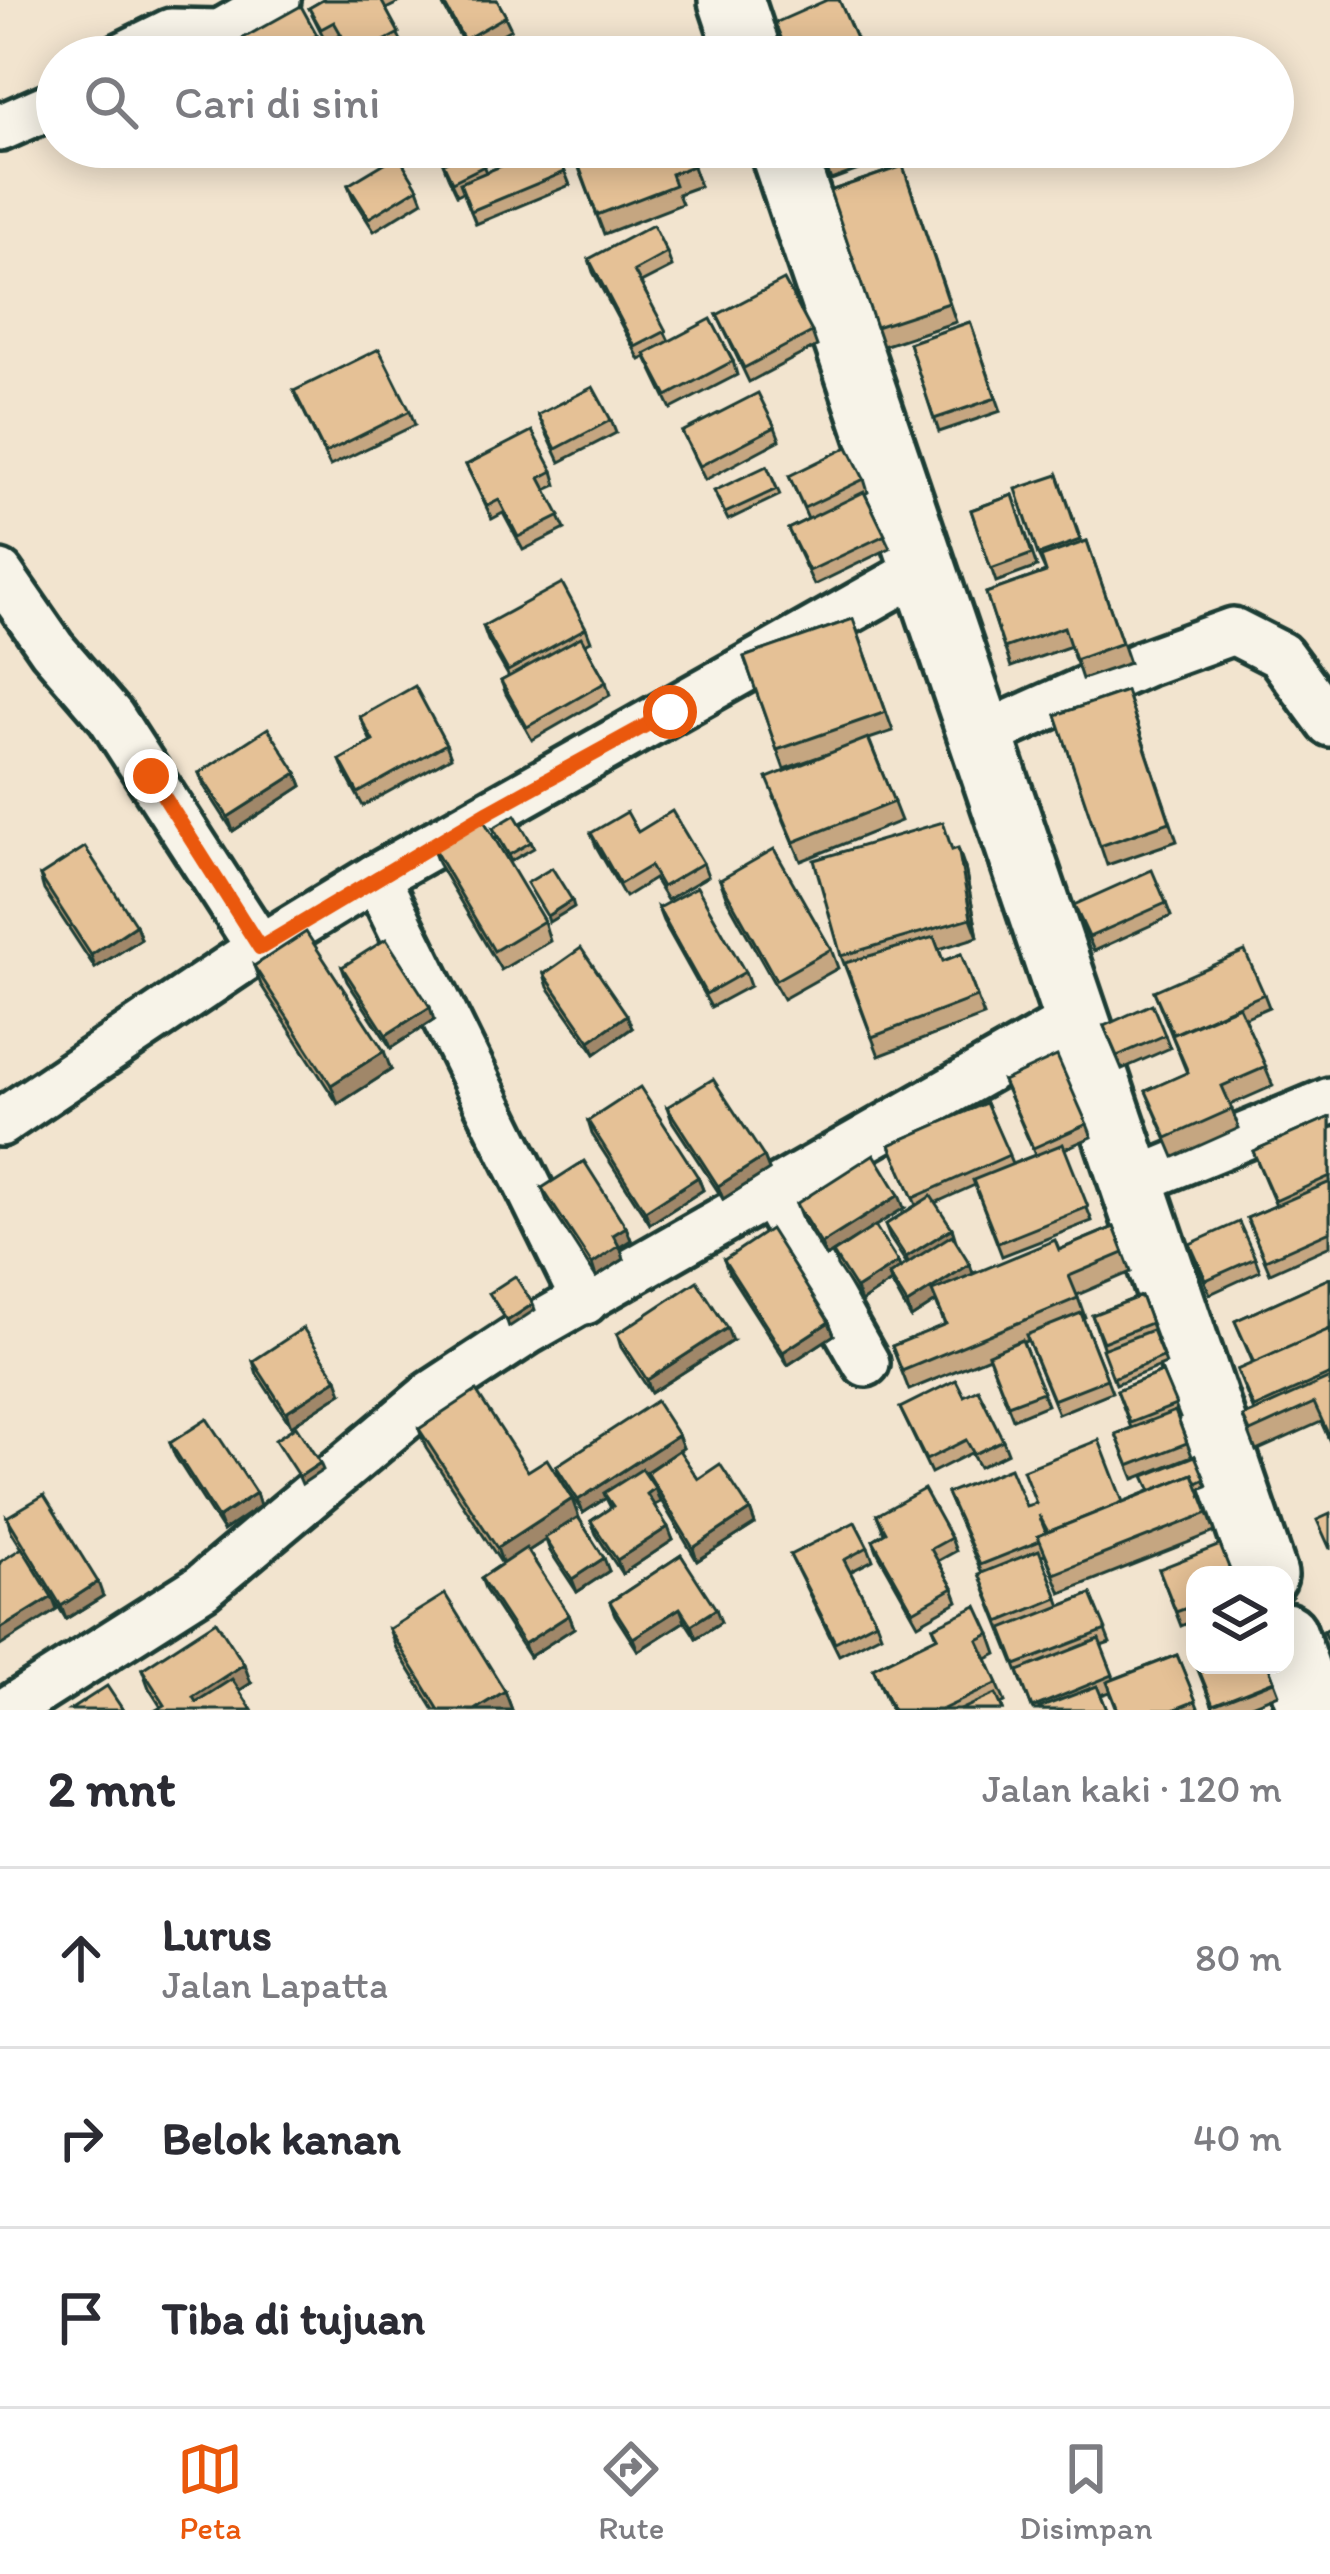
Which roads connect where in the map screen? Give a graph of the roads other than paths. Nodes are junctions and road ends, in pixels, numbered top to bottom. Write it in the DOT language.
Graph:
graph roads {
  1 [pos="277,0"];
  2 [pos="731,0"];
  3 [pos="162,36"];
  4 [pos="743,36"];
  5 [pos="36,112"];
  6 [pos="0,128"];
  7 [pos="788,168"];
  8 [pos="926,567"];
  9 [pos="0,574"];
  10 [pos="1330,723"];
  11 [pos="980,737"];
  12 [pos="376,877"];
  13 [pos="260,948"];
  14 [pos="1076,1018"];
  15 [pos="1330,1101"];
  16 [pos="0,1124"];
  17 [pos="1131,1183"];
  18 [pos="768,1190"];
  19 [pos="585,1301"];
  20 [pos="866,1363"];
  21 [pos="1261,1566"];
  22 [pos="1294,1661"];
  23 [pos="8,1710"];
  24 [pos="1311,1710"];
  1 -- 3 [label="street"];
  2 -- 4 [label="main road"];
  5 -- 6 [label="street"];
  7 -- 8 [label="main road"];
  8 -- 11 [label="main road"];
  8 -- 12 [label="street"];
  9 -- 13 [label="street"];
  10 -- 11 [label="street"];
  11 -- 14 [label="main road"];
  12 -- 13 [label="street"];
  12 -- 19 [label="street"];
  13 -- 16 [label="street"];
  14 -- 17 [label="main road"];
  14 -- 18 [label="street"];
  15 -- 17 [label="street"];
  17 -- 21 [label="main road"];
  18 -- 19 [label="street"];
  18 -- 20 [label="street"];
  19 -- 23 [label="street"];
  22 -- 24 [label="main road"];
}
